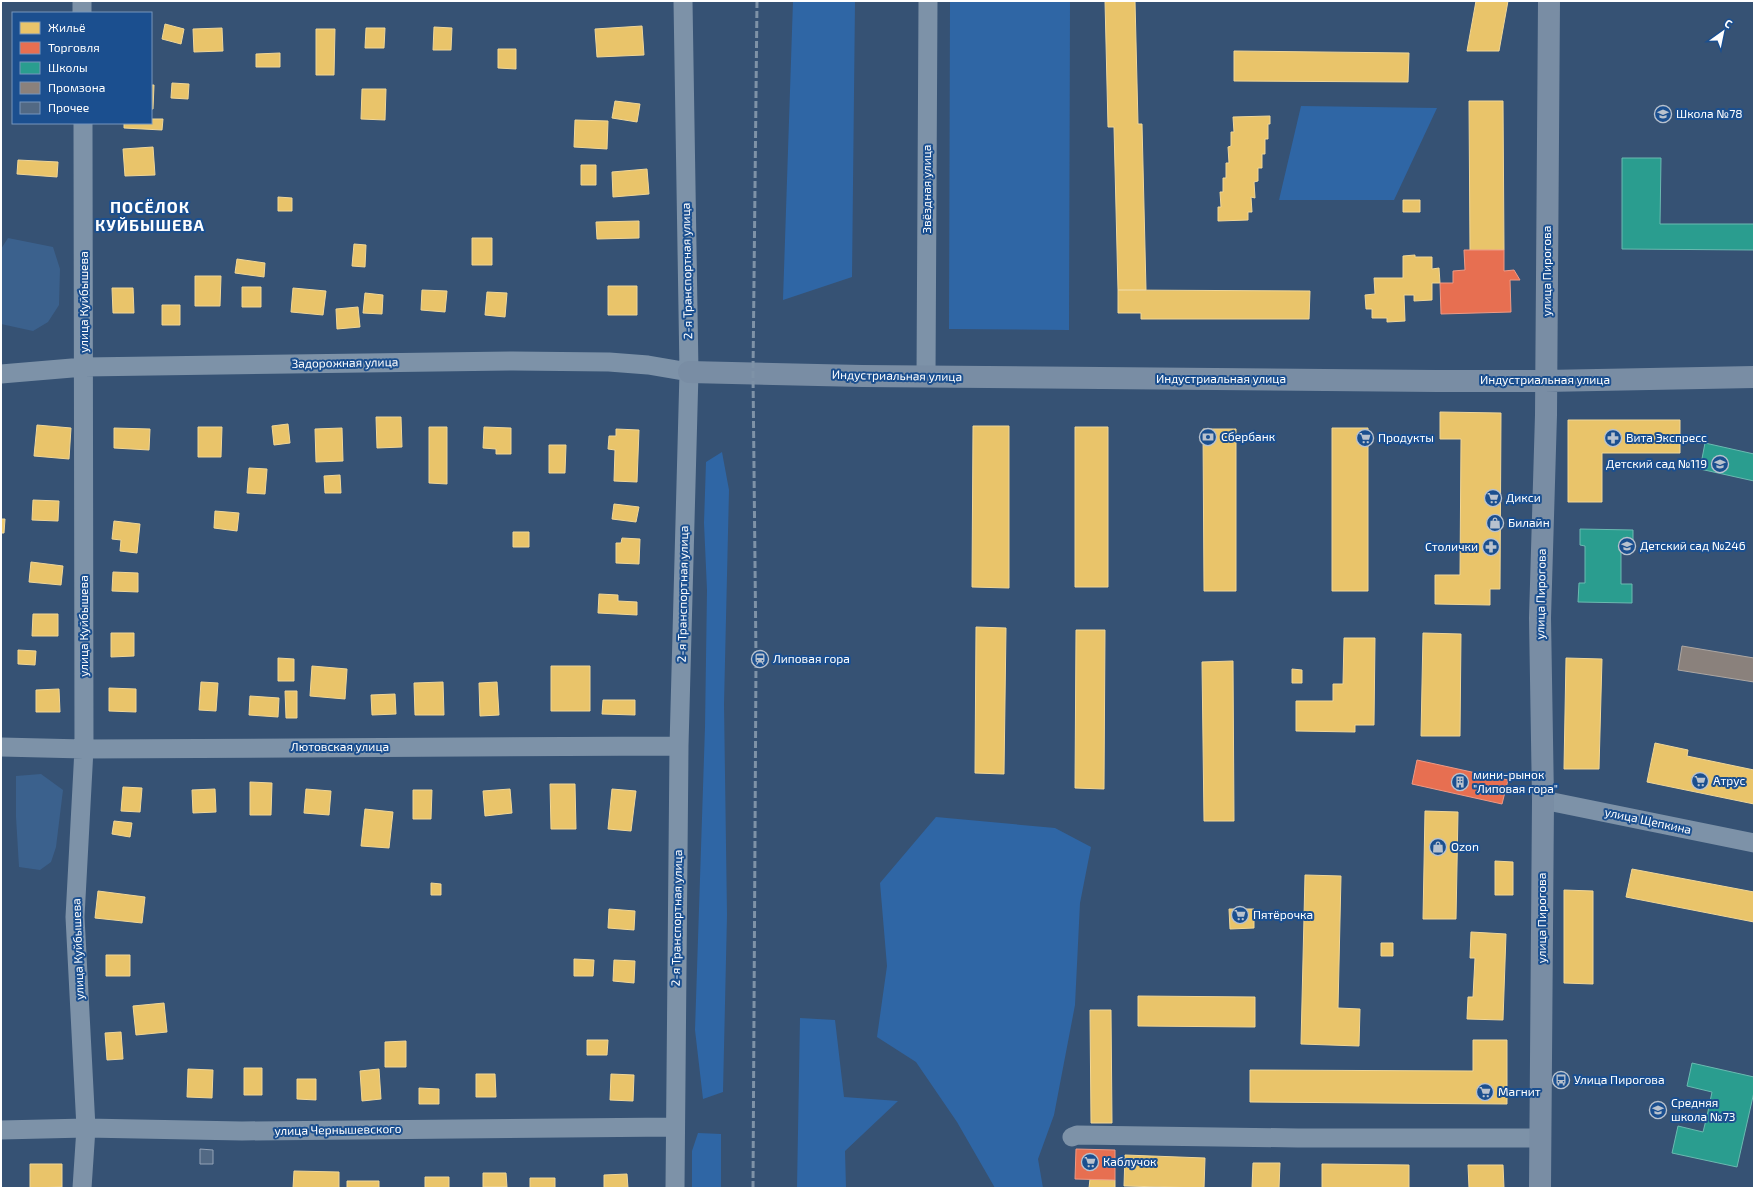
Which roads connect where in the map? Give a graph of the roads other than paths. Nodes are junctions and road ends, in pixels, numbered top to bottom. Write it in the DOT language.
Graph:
graph roads {
  1 [pos="82,1"];
  2 [pos="683,1"];
  3 [pos="928,1"];
  4 [pos="1549,1"];
  5 [pos="82,12"];
  6 [pos="83,124"];
  7 [pos="84,367"];
  8 [pos="689,372"];
  9 [pos="1,374"];
  10 [pos="926,377"];
  11 [pos="1754,377"];
  12 [pos="1545,381"];
  13 [pos="1,746"];
  14 [pos="679,746"];
  15 [pos="84,748"];
  16 [pos="1543,800"];
  17 [pos="1754,842"];
  18 [pos="675,1127"];
  19 [pos="86,1128"];
  20 [pos="1,1130"];
  21 [pos="1072,1137"];
  22 [pos="1540,1138"];
  23 [pos="82,1188"];
  24 [pos="675,1188"];
  25 [pos="1540,1188"];
  1 -- 5 [label="street"];
  2 -- 8 [label="street, 2-я Транспортная улица"];
  3 -- 10 [label="street, Звёздная улица"];
  4 -- 12 [label="street, улица Пирогова"];
  6 -- 7 [label="street, улица Куйбышева"];
  7 -- 8 [label="street, Задорожная улица"];
  7 -- 9 [label="street, Задорожная улица"];
  7 -- 15 [label="street, улица Куйбышева"];
  8 -- 10 [label="street, Индустриальная улица"];
  8 -- 14 [label="street, 2-я Транспортная улица"];
  10 -- 12 [label="street, Индустриальная улица"];
  11 -- 12 [label="street, Индустриальная улица"];
  12 -- 16 [label="street, улица Пирогова"];
  13 -- 15 [label="street, Лютовская улица"];
  14 -- 15 [label="street, Лютовская улица"];
  14 -- 18 [label="street, 2-я Транспортная улица"];
  15 -- 19 [label="street, улица Куйбышева"];
  16 -- 17 [label="street, улица Щепкина"];
  16 -- 22 [label="street, улица Пирогова"];
  18 -- 19 [label="street, улица Чернышевского"];
  18 -- 24 [label="street, 2-я Транспортная улица"];
  19 -- 20 [label="street, улица Чернышевского"];
  19 -- 23 [label="street, улица Куйбышева"];
  21 -- 22 [label="street"];
  22 -- 25 [label="street, улица Пирогова"];
}
